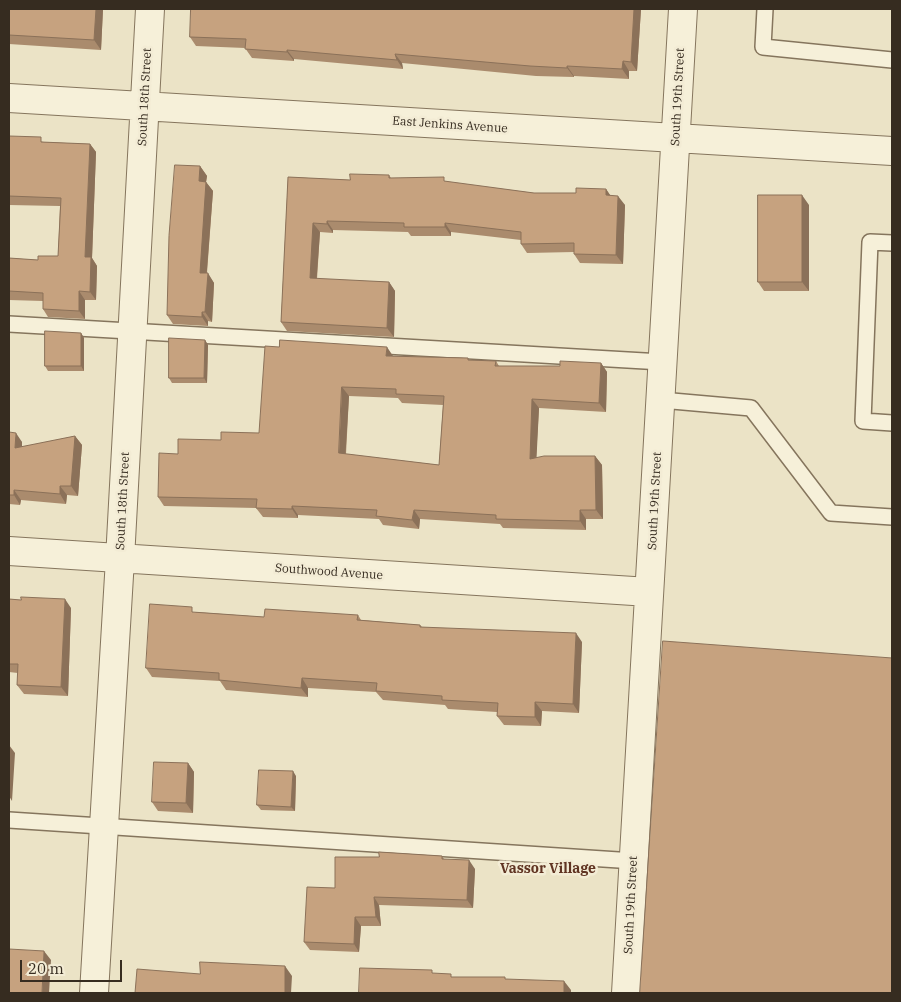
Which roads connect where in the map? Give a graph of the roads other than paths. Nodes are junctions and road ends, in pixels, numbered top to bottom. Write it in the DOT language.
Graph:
graph roads {
  1 [pos="150,9"];
  2 [pos="683,9"];
  3 [pos="765,9"];
  4 [pos="892,60"];
  5 [pos="9,98"];
  6 [pos="144,106"];
  7 [pos="676,139"];
  8 [pos="892,151"];
  9 [pos="892,243"];
  10 [pos="9,324"];
  11 [pos="132,331"];
  12 [pos="662,362"];
  13 [pos="660,400"];
  14 [pos="892,423"];
  15 [pos="892,517"];
  16 [pos="9,551"];
  17 [pos="120,559"];
  18 [pos="649,592"];
  19 [pos="9,820"];
  20 [pos="104,826"];
  21 [pos="634,861"];
  22 [pos="94,993"];
  23 [pos="626,993"];
  1 -- 6 [label="street, South 18th Street"];
  2 -- 7 [label="street, South 19th Street"];
  3 -- 4 [label="lane"];
  5 -- 6 [label="street, East Jenkins Avenue"];
  6 -- 7 [label="street, East Jenkins Avenue"];
  6 -- 11 [label="street, South 18th Street"];
  7 -- 8 [label="street, East Jenkins Avenue"];
  7 -- 12 [label="street, South 19th Street"];
  9 -- 14 [label="lane"];
  10 -- 11 [label="lane"];
  11 -- 12 [label="lane"];
  11 -- 17 [label="street, South 18th Street"];
  12 -- 13 [label="street, South 19th Street"];
  13 -- 15 [label="lane"];
  13 -- 18 [label="street, South 19th Street"];
  16 -- 17 [label="street, Southwood Avenue"];
  17 -- 18 [label="street, Southwood Avenue"];
  17 -- 20 [label="street, South 18th Street"];
  18 -- 21 [label="street, South 19th Street"];
  19 -- 20 [label="lane"];
  20 -- 21 [label="lane"];
  20 -- 22 [label="street, South 18th Street"];
  21 -- 23 [label="street, South 19th Street"];
}
